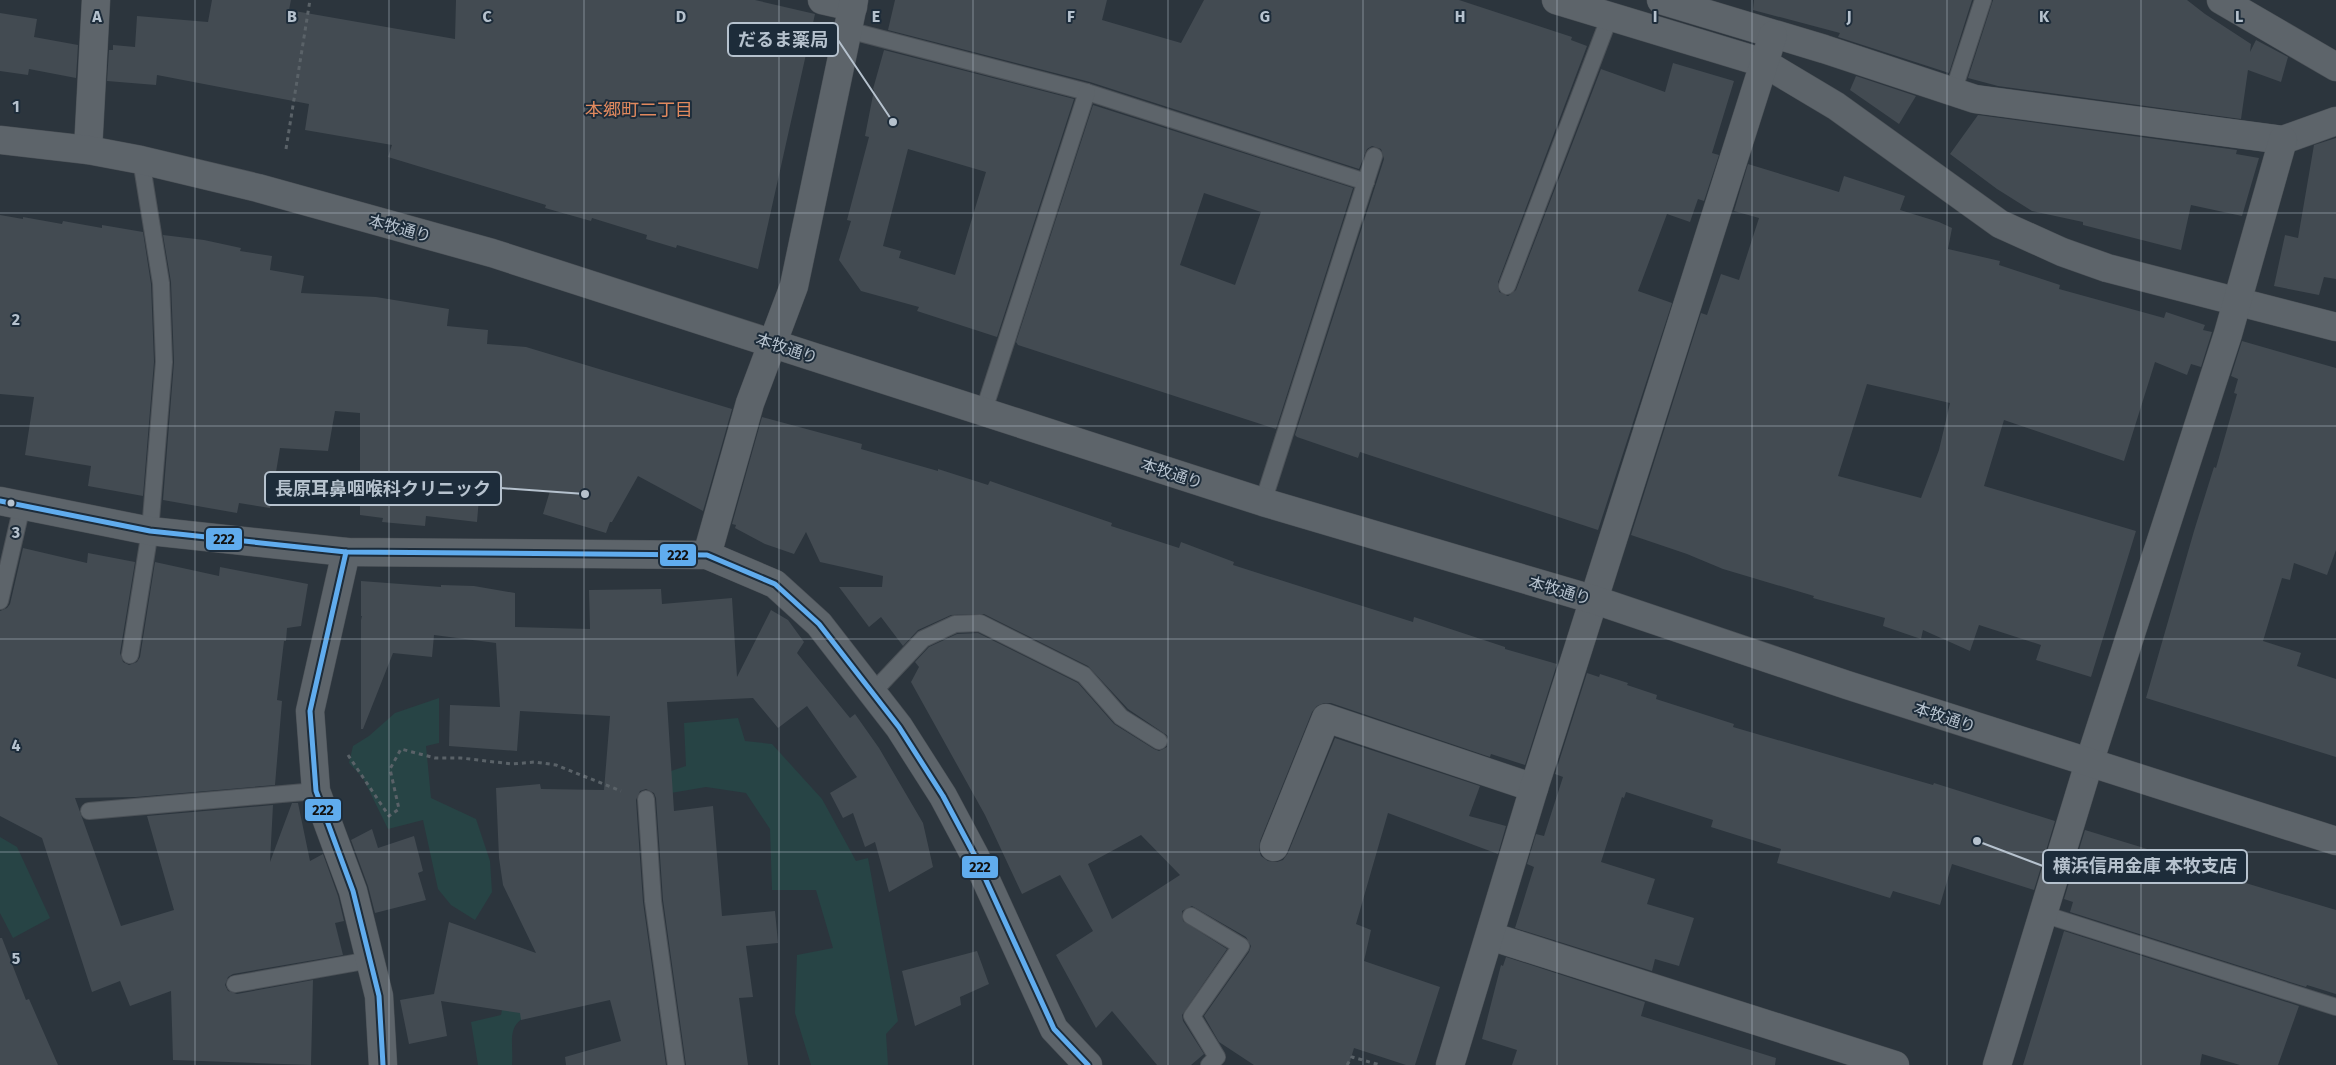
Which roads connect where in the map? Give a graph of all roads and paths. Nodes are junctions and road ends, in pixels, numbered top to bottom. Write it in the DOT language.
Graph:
graph roads {
  1 [pos="96,0"];
  2 [pos="310,0"];
  3 [pos="822,0"];
  4 [pos="1556,0"];
  5 [pos="1661,0"];
  6 [pos="1982,0"];
  7 [pos="2221,0"];
  8 [pos="1706,6"];
  9 [pos="852,12"];
  10 [pos="1610,16"];
  11 [pos="1773,35"];
  12 [pos="1764,63"];
  13 [pos="2336,67"];
  14 [pos="1086,92"];
  15 [pos="1953,92"];
  16 [pos="2336,121"];
  17 [pos="0,140"];
  18 [pos="2283,140"];
  19 [pos="286,149"];
  20 [pos="88,150"];
  21 [pos="1374,156"];
  22 [pos="141,160"];
  23 [pos="1366,182"];
  24 [pos="1507,286"];
  25 [pos="2238,302"];
  26 [pos="2336,327"];
  27 [pos="771,342"];
  28 [pos="983,412"];
  29 [pos="1263,502"];
  30 [pos="11,503"];
  31 [pos="150,531"];
  32 [pos="346,552"];
  33 [pos="706,555"];
  34 [pos="1594,600"];
  35 [pos="0,601"];
  36 [pos="130,655"];
  37 [pos="872,693"];
  38 [pos="1159,741"];
  39 [pos="345,752"];
  40 [pos="2089,763"];
  41 [pos="1534,788"];
  42 [pos="316,791"];
  43 [pos="646,799"];
  44 [pos="89,812"];
  45 [pos="2336,840"];
  46 [pos="1274,847"];
  47 [pos="2043,914"];
  48 [pos="1191,916"];
  49 [pos="1490,936"];
  50 [pos="370,960"];
  51 [pos="235,984"];
  52 [pos="2336,1007"];
  53 [pos="383,1065"];
  54 [pos="676,1065"];
  55 [pos="1088,1065"];
  56 [pos="1208,1065"];
  57 [pos="1347,1065"];
  58 [pos="1380,1065"];
  59 [pos="1450,1065"];
  60 [pos="1895,1065"];
  61 [pos="1997,1065"];
  1 -- 20 [label="street"];
  2 -- 19 [label="path"];
  3 -- 9 [label="street"];
  4 -- 10 [label="street"];
  5 -- 8 [label="street"];
  6 -- 15 [label="lane"];
  7 -- 13 [label="street"];
  8 -- 11 [label="street"];
  9 -- 14 [label="lane"];
  9 -- 27 [label="street"];
  10 -- 12 [label="street"];
  10 -- 24 [label="lane"];
  11 -- 12 [label="street"];
  11 -- 15 [label="street"];
  12 -- 25 [label="street"];
  12 -- 34 [label="street"];
  14 -- 23 [label="lane"];
  14 -- 28 [label="lane"];
  15 -- 18 [label="street"];
  16 -- 18 [label="street"];
  17 -- 20 [label="street, 本牧通り"];
  18 -- 25 [label="street"];
  20 -- 22 [label="street, 本牧通り"];
  21 -- 23 [label="lane"];
  22 -- 27 [label="street, 本牧通り"];
  22 -- 31 [label="lane"];
  23 -- 29 [label="lane"];
  25 -- 26 [label="street"];
  25 -- 40 [label="street"];
  27 -- 28 [label="street, 本牧通り"];
  27 -- 33 [label="street"];
  28 -- 29 [label="street, 本牧通り"];
  29 -- 34 [label="street, 本牧通り"];
  30 -- 31 [label="street"];
  30 -- 35 [label="lane"];
  31 -- 32 [label="street"];
  31 -- 36 [label="lane"];
  32 -- 33 [label="street"];
  32 -- 42 [label="street"];
  33 -- 37 [label="street"];
  34 -- 40 [label="street, 本牧通り"];
  34 -- 41 [label="street"];
  37 -- 38 [label="lane"];
  37 -- 55 [label="street"];
  39 -- 43 [label="path"];
  40 -- 45 [label="street, 本牧通り"];
  40 -- 47 [label="street"];
  41 -- 46 [label="street"];
  41 -- 49 [label="street"];
  42 -- 44 [label="lane"];
  42 -- 50 [label="street"];
  43 -- 54 [label="lane"];
  47 -- 52 [label="lane"];
  47 -- 61 [label="street"];
  48 -- 56 [label="lane"];
  49 -- 59 [label="street"];
  49 -- 60 [label="street"];
  50 -- 51 [label="lane"];
  50 -- 53 [label="street"];
  57 -- 58 [label="path"];
}
